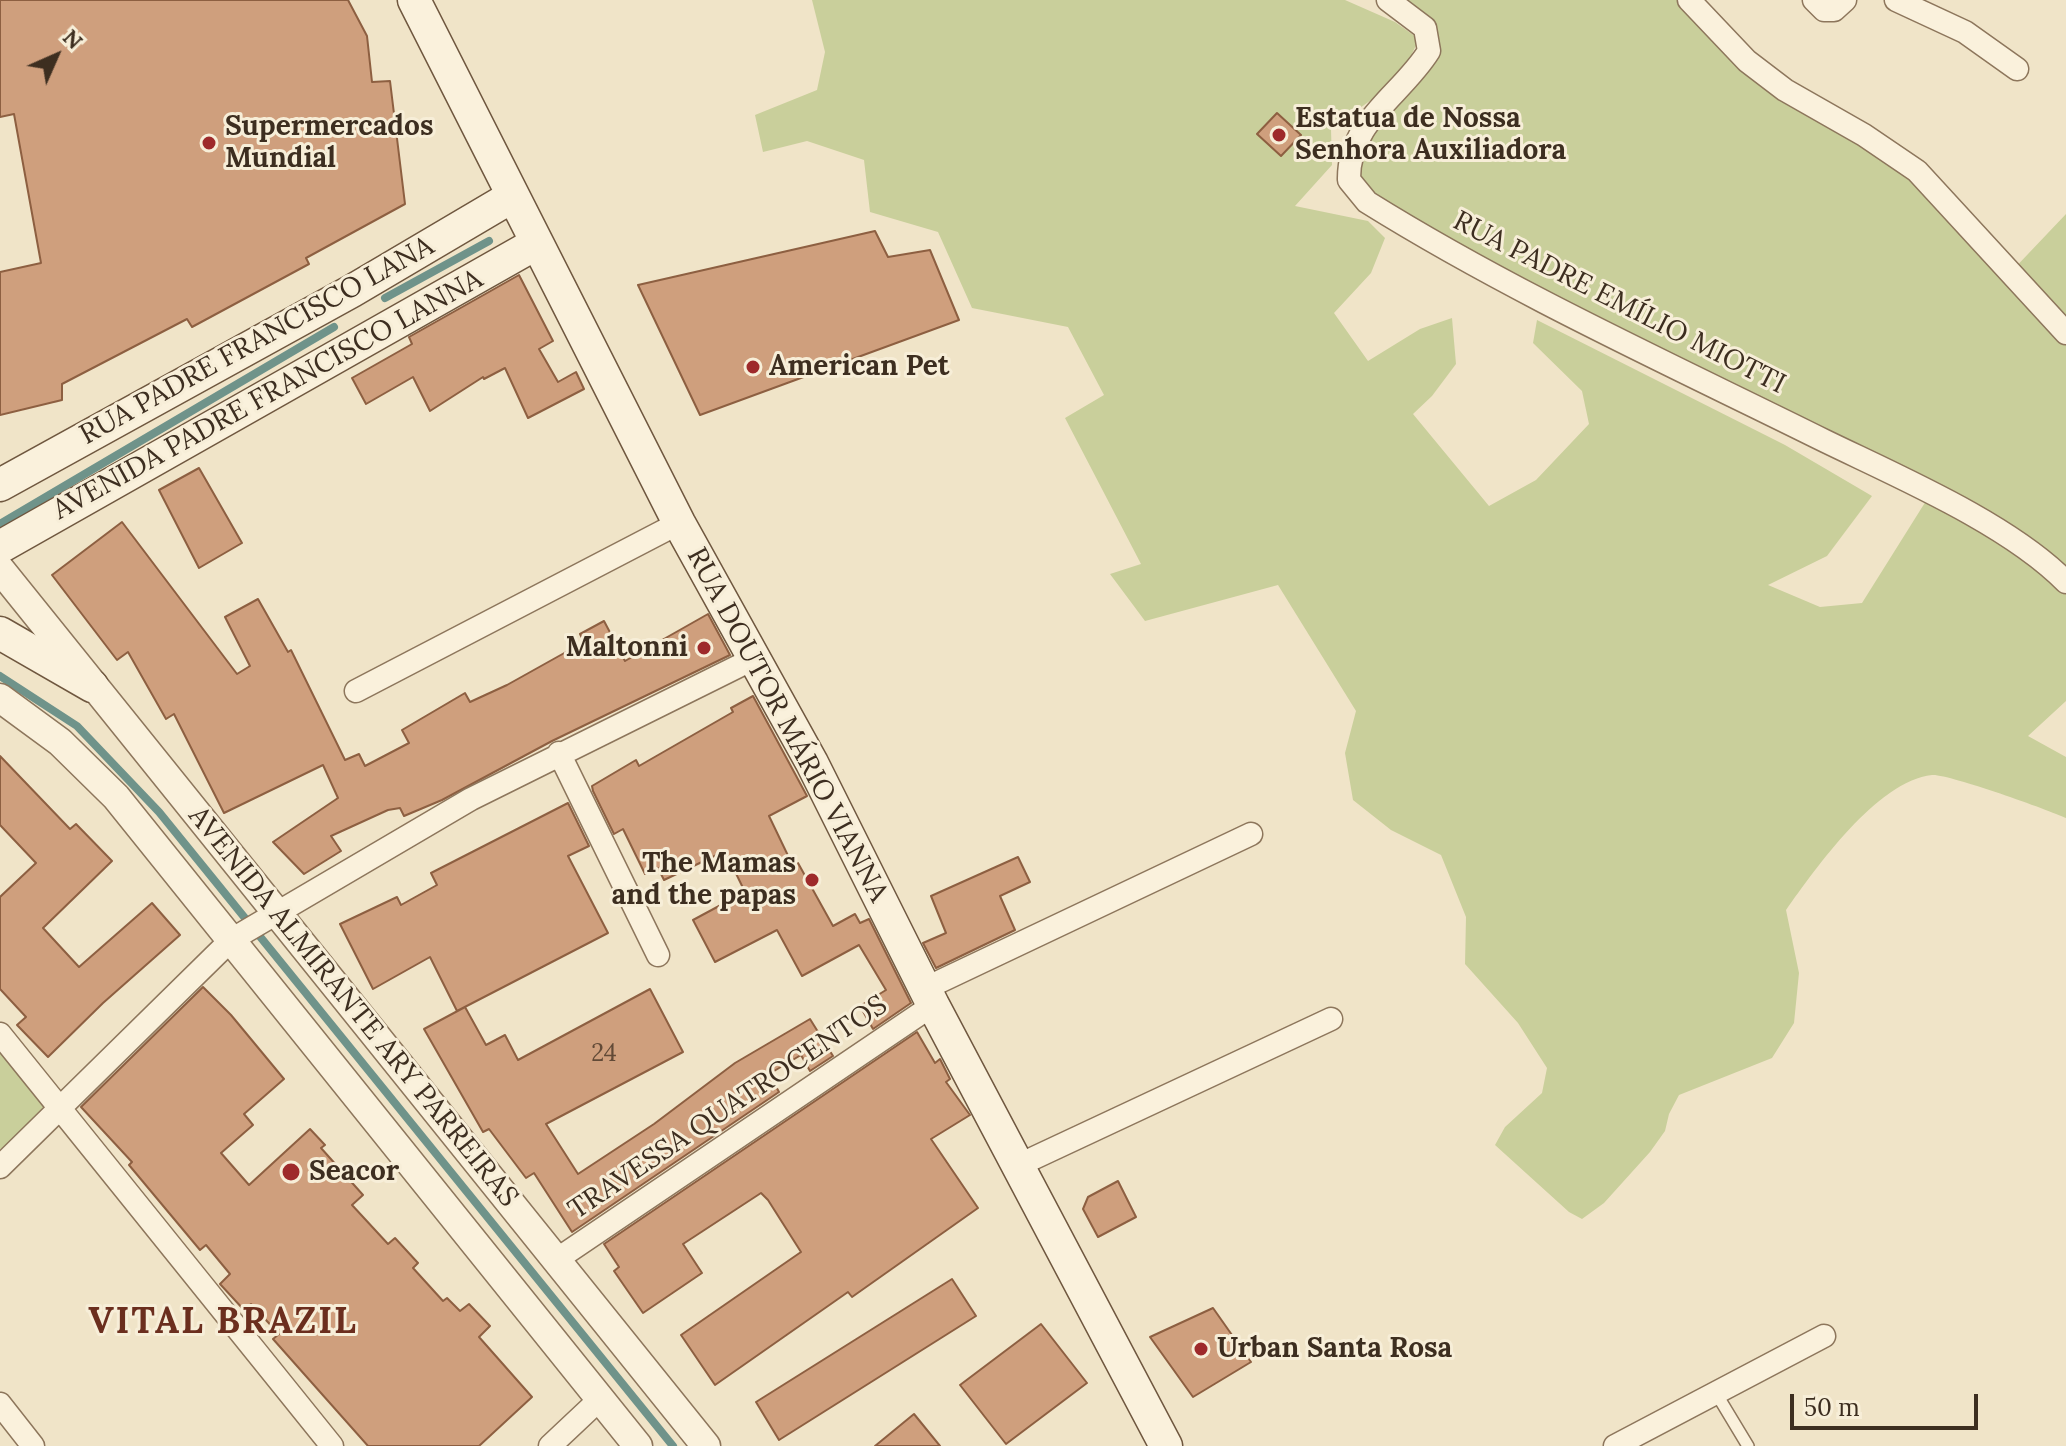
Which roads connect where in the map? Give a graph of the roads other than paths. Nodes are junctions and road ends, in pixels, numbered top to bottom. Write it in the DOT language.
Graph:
graph roads {
  1 [pos="414,0"];
  2 [pos="1388,0"];
  3 [pos="1689,0"];
  4 [pos="1814,0"];
  5 [pos="1845,0"];
  6 [pos="1896,0"];
  7 [pos="2017,69"];
  8 [pos="513,196"];
  9 [pos="537,243"];
  10 [pos="352,291"];
  11 [pos="2066,333"];
  12 [pos="374,335"];
  13 [pos="0,485"];
  14 [pos="679,523"];
  15 [pos="0,547"];
  16 [pos="0,569"];
  17 [pos="2066,582"];
  18 [pos="0,633"];
  19 [pos="755,658"];
  20 [pos="92,686"];
  21 [pos="356,691"];
  22 [pos="0,698"];
  23 [pos="559,753"];
  24 [pos="1251,834"];
  25 [pos="271,915"];
  26 [pos="238,936"];
  27 [pos="658,955"];
  28 [pos="928,997"];
  29 [pos="1331,1019"];
  30 [pos="0,1034"];
  31 [pos="60,1108"];
  32 [pos="1019,1165"];
  33 [pos="0,1167"];
  34 [pos="556,1260"];
  35 [pos="1824,1336"];
  36 [pos="1716,1393"];
  37 [pos="600,1399"];
  38 [pos="0,1404"];
  39 [pos="33,1446"];
  40 [pos="332,1446"];
  41 [pos="550,1446"];
  42 [pos="638,1446"];
  43 [pos="706,1446"];
  44 [pos="1166,1446"];
  45 [pos="1615,1446"];
  46 [pos="1748,1446"];
  1 -- 8 [label="main road, RUA DOUTOR MÁRIO VIANNA"];
  2 -- 17 [label="street, RUA PADRE EMÍLIO MIOTTI"];
  3 -- 11 [label="street"];
  4 -- 5 [label="street"];
  6 -- 7 [label="street"];
  8 -- 9 [label="main road, RUA DOUTOR MÁRIO VIANNA"];
  8 -- 10 [label="main road, RUA PADRE FRANCISCO LANA"];
  9 -- 12 [label="main road, AVENIDA PADRE FRANCISCO LANNA"];
  9 -- 14 [label="main road, RUA DOUTOR MÁRIO VIANNA"];
  10 -- 12 [label="main road"];
  10 -- 13 [label="main road, RUA PADRE FRANCISCO LANA"];
  12 -- 15 [label="main road, AVENIDA PADRE FRANCISCO LANNA"];
  14 -- 19 [label="main road, RUA DOUTOR MÁRIO VIANNA"];
  14 -- 21 [label="street"];
  16 -- 20 [label="street, AVENIDA ALMIRANTE ARY PARREIRAS"];
  18 -- 20 [label="main road"];
  19 -- 23 [label="street"];
  19 -- 28 [label="main road, RUA DOUTOR MÁRIO VIANNA"];
  20 -- 25 [label="street, AVENIDA ALMIRANTE ARY PARREIRAS"];
  22 -- 26 [label="street, AVENIDA ALMIRANTE ARY PARREIRAS"];
  23 -- 25 [label="street"];
  23 -- 27 [label="street"];
  24 -- 28 [label="street, TRAVESSA QUATROCENTOS"];
  25 -- 26 [label="street"];
  25 -- 34 [label="street, AVENIDA ALMIRANTE ARY PARREIRAS"];
  26 -- 31 [label="street"];
  26 -- 37 [label="street, AVENIDA ALMIRANTE ARY PARREIRAS"];
  28 -- 32 [label="main road, RUA DOUTOR MÁRIO VIANNA"];
  28 -- 34 [label="street, TRAVESSA QUATROCENTOS"];
  29 -- 32 [label="street"];
  30 -- 31 [label="street"];
  31 -- 33 [label="street"];
  31 -- 40 [label="street"];
  32 -- 44 [label="main road, RUA DOUTOR MÁRIO VIANNA"];
  34 -- 43 [label="street, AVENIDA ALMIRANTE ARY PARREIRAS"];
  35 -- 36 [label="street"];
  36 -- 45 [label="street"];
  36 -- 46 [label="lane"];
  37 -- 41 [label="street"];
  37 -- 42 [label="street, AVENIDA ALMIRANTE ARY PARREIRAS"];
  38 -- 39 [label="street"];
}
